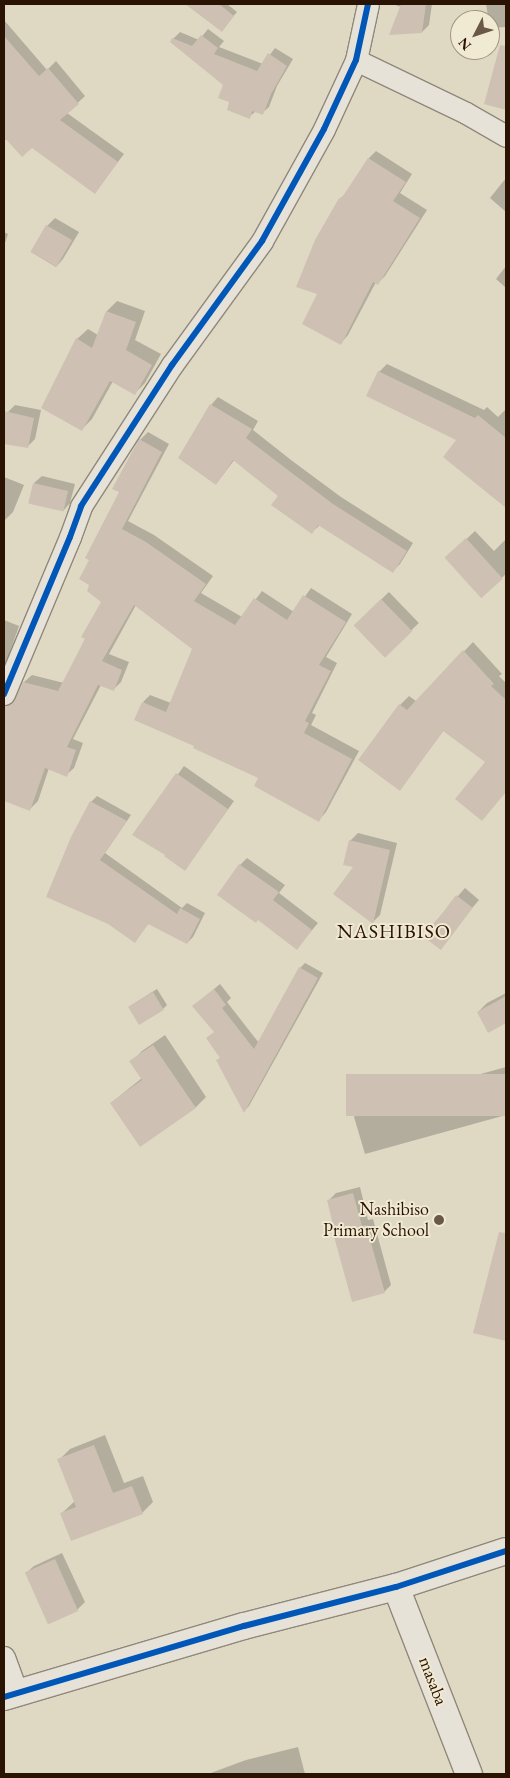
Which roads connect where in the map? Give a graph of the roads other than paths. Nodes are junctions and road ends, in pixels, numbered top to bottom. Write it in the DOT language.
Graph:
graph roads {
  1 [pos="368,4"];
  2 [pos="356,60"];
  3 [pos="506,136"];
  4 [pos="4,694"];
  5 [pos="506,1551"];
  6 [pos="396,1587"];
  7 [pos="4,1657"];
  8 [pos="10,1695"];
  9 [pos="469,1774"];
  1 -- 2 [label="street"];
  2 -- 3 [label="street"];
  2 -- 4 [label="street"];
  5 -- 6 [label="street"];
  6 -- 8 [label="street"];
  6 -- 9 [label="street, masaba"];
  7 -- 8 [label="street"];
}
